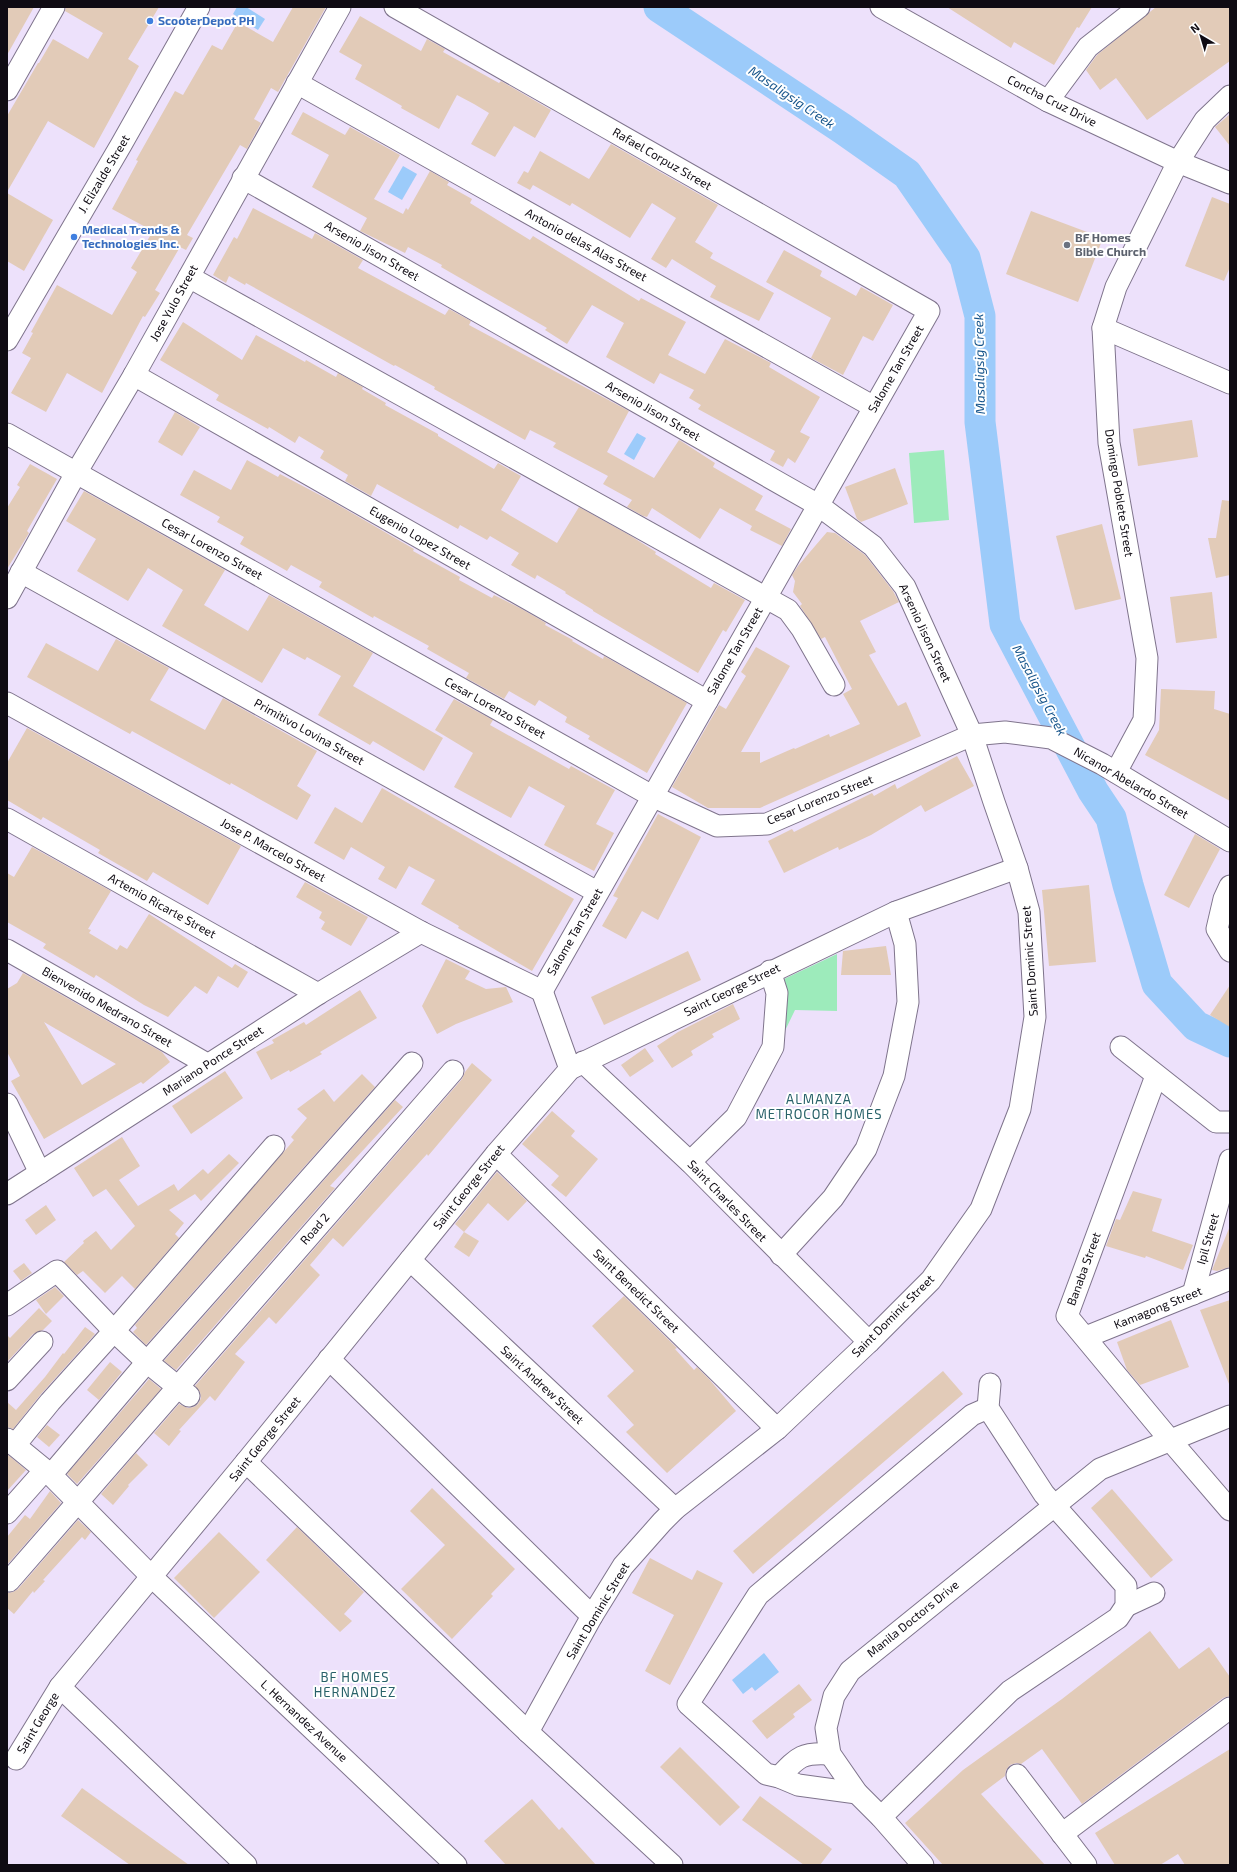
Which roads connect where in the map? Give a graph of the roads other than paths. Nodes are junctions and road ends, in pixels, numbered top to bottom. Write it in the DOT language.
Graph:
graph roads {
  1 [pos="54,7"];
  2 [pos="199,7"];
  3 [pos="340,7"];
  4 [pos="395,7"];
  5 [pos="881,7"];
  6 [pos="1138,7"];
  7 [pos="297,83"];
  8 [pos="7,90"];
  9 [pos="1230,96"];
  10 [pos="1048,101"];
  11 [pos="1178,162"];
  12 [pos="243,178"];
  13 [pos="1230,183"];
  14 [pos="189,277"];
  15 [pos="929,311"];
  16 [pos="1103,328"];
  17 [pos="7,340"];
  18 [pos="134,375"];
  19 [pos="1230,382"];
  20 [pos="874,407"];
  21 [pos="7,434"];
  22 [pos="76,473"];
  23 [pos="818,505"];
  24 [pos="21,572"];
  25 [pos="7,598"];
  26 [pos="765,599"];
  27 [pos="834,685"];
  28 [pos="707,701"];
  29 [pos="7,702"];
  30 [pos="1005,732"];
  31 [pos="972,734"];
  32 [pos="1116,772"];
  33 [pos="652,796"];
  34 [pos="994,802"];
  35 [pos="7,819"];
  36 [pos="1230,841"];
  37 [pos="1017,868"];
  38 [pos="1230,886"];
  39 [pos="597,892"];
  40 [pos="896,912"];
  41 [pos="421,932"];
  42 [pos="7,950"];
  43 [pos="1230,950"];
  44 [pos="770,971"];
  45 [pos="542,991"];
  46 [pos="318,994"];
  47 [pos="1121,1047"];
  48 [pos="207,1064"];
  49 [pos="412,1064"];
  50 [pos="576,1066"];
  51 [pos="453,1071"];
  52 [pos="1156,1076"];
  53 [pos="7,1104"];
  54 [pos="1230,1122"];
  55 [pos="274,1146"];
  56 [pos="496,1154"];
  57 [pos="1230,1160"];
  58 [pos="690,1162"];
  59 [pos="40,1172"];
  60 [pos="7,1194"];
  61 [pos="780,1255"];
  62 [pos="410,1260"];
  63 [pos="1230,1279"];
  64 [pos="1193,1294"];
  65 [pos="7,1306"];
  66 [pos="114,1331"];
  67 [pos="1086,1337"];
  68 [pos="42,1342"];
  69 [pos="869,1342"];
  70 [pos="329,1359"];
  71 [pos="147,1362"];
  72 [pos="7,1380"];
  73 [pos="990,1384"];
  74 [pos="183,1391"];
  75 [pos="988,1408"];
  76 [pos="1230,1416"];
  77 [pos="777,1429"];
  78 [pos="1170,1440"];
  79 [pos="11,1442"];
  80 [pos="246,1462"];
  81 [pos="48,1473"];
  82 [pos="78,1503"];
  83 [pos="1053,1505"];
  84 [pos="675,1509"];
  85 [pos="1230,1510"];
  86 [pos="7,1513"];
  87 [pos="152,1576"];
  88 [pos="9,1581"];
  89 [pos="1154,1593"];
  90 [pos="1126,1606"];
  91 [pos="592,1616"];
  92 [pos="60,1687"];
  93 [pos="1230,1708"];
  94 [pos="528,1732"];
  95 [pos="830,1754"];
  96 [pos="16,1759"];
  97 [pos="1017,1775"];
  98 [pos="779,1777"];
  99 [pos="857,1793"];
  100 [pos="881,1817"];
  101 [pos="1062,1834"];
  102 [pos="246,1865"];
  103 [pos="456,1865"];
  104 [pos="672,1865"];
  105 [pos="923,1865"];
  106 [pos="1086,1865"];
  1 -- 8 [label="street"];
  2 -- 17 [label="street, J. Elizalde Street"];
  3 -- 7 [label="street, Jose Yulo Street"];
  4 -- 15 [label="street, Rafael Corpuz Street"];
  5 -- 10 [label="street, Concha Cruz Drive"];
  6 -- 10 [label="street"];
  7 -- 12 [label="street, Jose Yulo Street"];
  7 -- 20 [label="street, Antonio delas Alas Street"];
  9 -- 11 [label="street, Domingo Poblete Street"];
  10 -- 11 [label="street, Concha Cruz Drive"];
  11 -- 13 [label="street, Concha Cruz Drive"];
  11 -- 16 [label="street, Domingo Poblete Street"];
  12 -- 14 [label="street, Jose Yulo Street"];
  12 -- 23 [label="street, Arsenio Jison Street"];
  14 -- 18 [label="street, Jose Yulo Street"];
  14 -- 26 [label="street"];
  15 -- 20 [label="street, Salome Tan Street"];
  16 -- 19 [label="street"];
  16 -- 32 [label="street, Domingo Poblete Street"];
  18 -- 22 [label="street, Jose Yulo Street"];
  18 -- 28 [label="street, Eugenio Lopez Street"];
  20 -- 23 [label="street, Salome Tan Street"];
  21 -- 22 [label="street, Cesar Lorenzo Street"];
  22 -- 24 [label="street, Jose Yulo Street"];
  22 -- 33 [label="street, Cesar Lorenzo Street"];
  23 -- 26 [label="street, Salome Tan Street"];
  23 -- 31 [label="street, Arsenio Jison Street"];
  24 -- 25 [label="street, Jose Yulo Street"];
  24 -- 39 [label="street, Primitivo Lovina Street"];
  26 -- 27 [label="street"];
  26 -- 28 [label="street, Salome Tan Street"];
  28 -- 33 [label="street, Salome Tan Street"];
  29 -- 41 [label="street, Jose P. Marcelo Street"];
  30 -- 31 [label="street, Cesar Lorenzo Street"];
  30 -- 32 [label="street, Nicanor Abelardo Street"];
  31 -- 33 [label="street, Cesar Lorenzo Street"];
  31 -- 34 [label="street, Arsenio Jison Street"];
  32 -- 36 [label="street, Nicanor Abelardo Street"];
  33 -- 39 [label="street, Salome Tan Street"];
  34 -- 37 [label="street, Saint Dominic Street"];
  35 -- 46 [label="street, Artemio Ricarte Street"];
  37 -- 40 [label="street, Saint George Street"];
  37 -- 69 [label="street, Saint Dominic Street"];
  38 -- 43 [label="street"];
  39 -- 45 [label="street, Salome Tan Street"];
  40 -- 44 [label="street, Saint George Street"];
  40 -- 61 [label="street"];
  41 -- 45 [label="street, Jose P. Marcelo Street"];
  41 -- 46 [label="street, Mariano Ponce Street"];
  42 -- 48 [label="street, Bienvenido Medrano Street"];
  44 -- 50 [label="street, Saint George Street"];
  44 -- 58 [label="street"];
  45 -- 50 [label="street"];
  46 -- 48 [label="street, Mariano Ponce Street"];
  47 -- 52 [label="street"];
  48 -- 59 [label="street, Mariano Ponce Street"];
  49 -- 71 [label="street"];
  50 -- 56 [label="street, Saint George Street"];
  50 -- 58 [label="street, Saint Charles Street"];
  51 -- 74 [label="street, Road 2"];
  52 -- 54 [label="street"];
  52 -- 67 [label="street, Banaba Street"];
  53 -- 59 [label="street"];
  55 -- 66 [label="street"];
  56 -- 62 [label="street, Saint George Street"];
  56 -- 77 [label="street, Saint Benedict Street"];
  57 -- 64 [label="street, Ipil Street"];
  58 -- 61 [label="street, Saint Charles Street"];
  59 -- 60 [label="street, Mariano Ponce Street"];
  61 -- 69 [label="street, Saint Charles Street"];
  62 -- 70 [label="street, Saint George Street"];
  62 -- 84 [label="street, Saint Andrew Street"];
  63 -- 64 [label="street, Kamagong Street"];
  64 -- 67 [label="street, Kamagong Street"];
  65 -- 66 [label="street"];
  66 -- 71 [label="street"];
  66 -- 79 [label="street"];
  67 -- 78 [label="street, Banaba Street"];
  68 -- 72 [label="street"];
  69 -- 77 [label="street, Saint Dominic Street"];
  70 -- 80 [label="street, Saint George Street"];
  70 -- 91 [label="street"];
  71 -- 74 [label="street"];
  71 -- 81 [label="street"];
  73 -- 75 [label="street"];
  74 -- 82 [label="street, Road 2"];
  75 -- 83 [label="street"];
  75 -- 98 [label="street"];
  76 -- 78 [label="street, Manila Doctors Drive"];
  77 -- 84 [label="street, Saint Dominic Street"];
  78 -- 83 [label="street, Manila Doctors Drive"];
  78 -- 85 [label="street, Banaba Street"];
  79 -- 81 [label="street, L. Hernandez Avenue"];
  80 -- 87 [label="street, Saint George Street"];
  80 -- 94 [label="street"];
  81 -- 82 [label="street, L. Hernandez Avenue"];
  81 -- 86 [label="street"];
  82 -- 87 [label="street, L. Hernandez Avenue"];
  82 -- 88 [label="street, Road 2"];
  83 -- 90 [label="street"];
  83 -- 95 [label="street, Manila Doctors Drive"];
  84 -- 91 [label="street, Saint Dominic Street"];
  87 -- 92 [label="street, Saint George Street"];
  87 -- 103 [label="street, L. Hernandez Avenue"];
  89 -- 90 [label="street"];
  90 -- 100 [label="street"];
  91 -- 94 [label="street, Saint Dominic Street"];
  92 -- 96 [label="street, Saint George"];
  92 -- 102 [label="street"];
  93 -- 101 [label="street"];
  94 -- 104 [label="street"];
  95 -- 98 [label="street"];
  95 -- 99 [label="street, Manila Doctors Drive"];
  97 -- 101 [label="street"];
  98 -- 99 [label="street"];
  99 -- 100 [label="street, Manila Doctors Drive"];
  100 -- 105 [label="street, Manila Doctors Drive"];
  101 -- 106 [label="street"];
}
